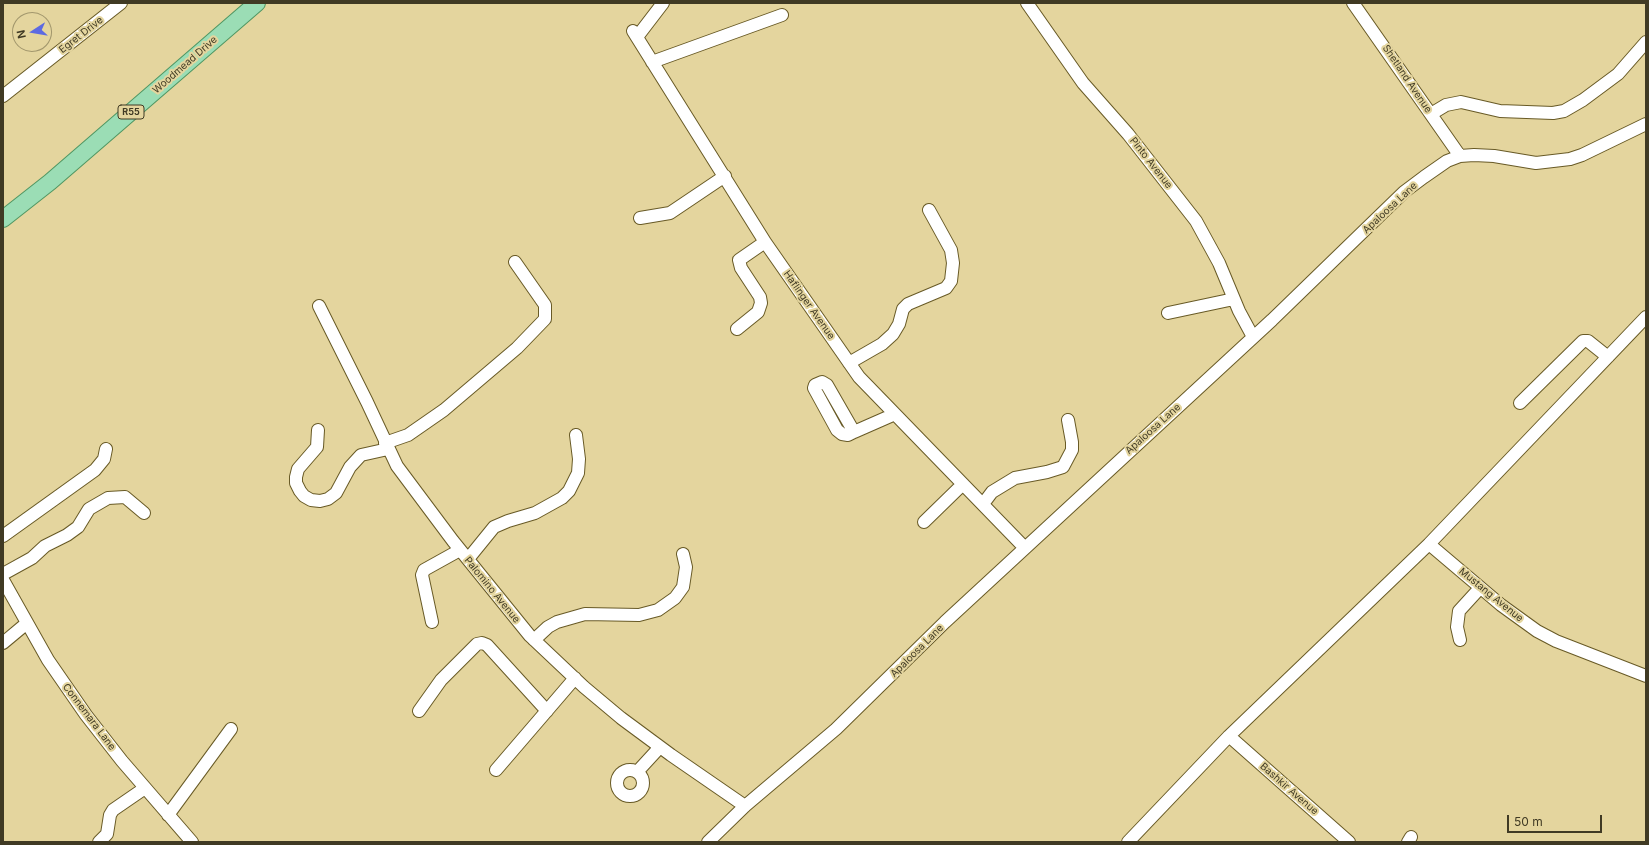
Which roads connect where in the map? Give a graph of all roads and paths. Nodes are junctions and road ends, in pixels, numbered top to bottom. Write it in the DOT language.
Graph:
graph roads {
  1 [pos="120,3"];
  2 [pos="257,3"];
  3 [pos="663,3"];
  4 [pos="1027,3"];
  5 [pos="1352,3"];
  6 [pos="782,15"];
  7 [pos="1646,42"];
  8 [pos="652,62"];
  9 [pos="3,96"];
  10 [pos="1431,114"];
  11 [pos="1646,124"];
  12 [pos="1460,156"];
  13 [pos="724,176"];
  14 [pos="929,210"];
  15 [pos="640,218"];
  16 [pos="3,219"];
  17 [pos="766,242"];
  18 [pos="515,262"];
  19 [pos="1234,299"];
  20 [pos="319,306"];
  21 [pos="1168,313"];
  22 [pos="1646,317"];
  23 [pos="737,329"];
  24 [pos="1253,337"];
  25 [pos="1608,357"];
  26 [pos="849,363"];
  27 [pos="1520,403"];
  28 [pos="895,414"];
  29 [pos="1068,420"];
  30 [pos="318,430"];
  31 [pos="854,432"];
  32 [pos="576,435"];
  33 [pos="386,446"];
  34 [pos="106,450"];
  35 [pos="963,484"];
  36 [pos="982,504"];
  37 [pos="144,513"];
  38 [pos="924,522"];
  39 [pos="3,536"];
  40 [pos="1430,544"];
  41 [pos="1025,548"];
  42 [pos="464,554"];
  43 [pos="683,554"];
  44 [pos="3,574"];
  45 [pos="3,580"];
  46 [pos="1480,588"];
  47 [pos="432,622"];
  48 [pos="27,623"];
  49 [pos="534,640"];
  50 [pos="1460,640"];
  51 [pos="3,643"];
  52 [pos="1646,676"];
  53 [pos="575,678"];
  54 [pos="419,711"];
  55 [pos="547,711"];
  56 [pos="231,729"];
  57 [pos="1228,736"];
  58 [pos="660,747"];
  59 [pos="496,770"];
  60 [pos="637,772"];
  61 [pos="145,788"];
  62 [pos="745,806"];
  63 [pos="168,815"];
  64 [pos="100,842"];
  65 [pos="192,842"];
  66 [pos="708,842"];
  67 [pos="1128,842"];
  68 [pos="1349,842"];
  1 -- 9 [label="street, Egret Drive"];
  2 -- 16 [label="main road, Woodmead Drive / R55"];
  3 -- 8 [label="street, Haflinger Avenue"];
  4 -- 19 [label="street, Pinto Avenue"];
  5 -- 10 [label="street, Shetland Avenue"];
  6 -- 8 [label="street"];
  7 -- 10 [label="street"];
  8 -- 13 [label="street, Haflinger Avenue"];
  10 -- 12 [label="street, Shetland Avenue"];
  11 -- 12 [label="street, Apaloosa Lane"];
  12 -- 24 [label="street, Apaloosa Lane"];
  13 -- 15 [label="street"];
  13 -- 17 [label="street, Haflinger Avenue"];
  14 -- 26 [label="street"];
  17 -- 23 [label="street"];
  17 -- 26 [label="street, Haflinger Avenue"];
  18 -- 33 [label="street"];
  19 -- 21 [label="street"];
  19 -- 24 [label="street, Pinto Avenue"];
  20 -- 33 [label="street, Palomino Avenue"];
  22 -- 25 [label="street"];
  24 -- 41 [label="street, Apaloosa Lane"];
  25 -- 27 [label="street"];
  25 -- 40 [label="street"];
  26 -- 28 [label="street, Haflinger Avenue"];
  28 -- 31 [label="street"];
  28 -- 35 [label="street, Haflinger Avenue"];
  29 -- 36 [label="street"];
  30 -- 33 [label="street"];
  32 -- 42 [label="street"];
  33 -- 42 [label="street, Palomino Avenue"];
  34 -- 39 [label="street"];
  35 -- 36 [label="street, Haflinger Avenue"];
  35 -- 38 [label="street"];
  36 -- 41 [label="street, Haflinger Avenue"];
  37 -- 44 [label="street"];
  40 -- 46 [label="street, Mustang Avenue"];
  40 -- 57 [label="street"];
  41 -- 62 [label="street, Apaloosa Lane"];
  42 -- 47 [label="street"];
  42 -- 49 [label="street, Palomino Avenue"];
  43 -- 49 [label="street"];
  45 -- 48 [label="street, Connemara Lane"];
  46 -- 50 [label="street"];
  46 -- 52 [label="street, Mustang Avenue"];
  48 -- 51 [label="street"];
  48 -- 61 [label="street, Connemara Lane"];
  49 -- 53 [label="street, Palomino Avenue"];
  53 -- 55 [label="street"];
  53 -- 58 [label="street, Palomino Avenue"];
  54 -- 55 [label="street"];
  55 -- 59 [label="street"];
  56 -- 63 [label="street"];
  57 -- 67 [label="street"];
  57 -- 68 [label="street, Bashkir Avenue"];
  58 -- 60 [label="street"];
  58 -- 62 [label="street, Palomino Avenue"];
  61 -- 63 [label="street, Connemara Lane"];
  61 -- 64 [label="street"];
  62 -- 66 [label="street, Apaloosa Lane"];
  63 -- 65 [label="street, Connemara Lane"];
}
